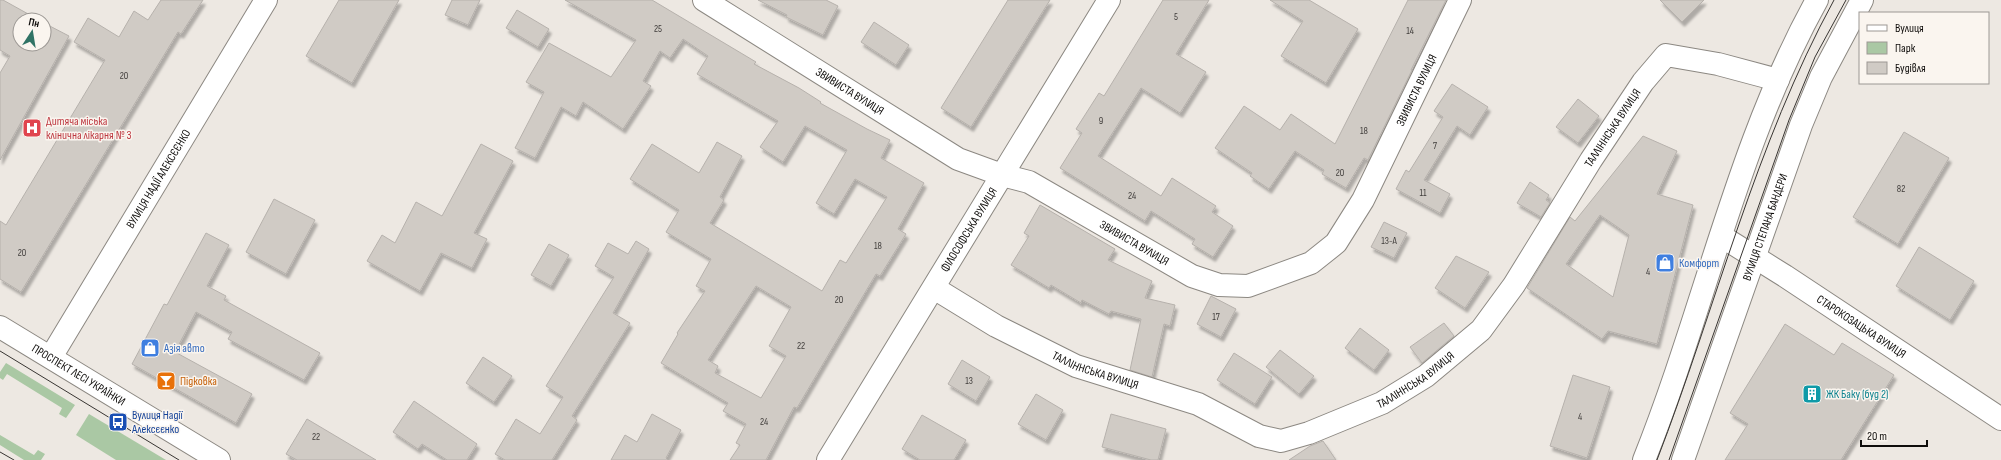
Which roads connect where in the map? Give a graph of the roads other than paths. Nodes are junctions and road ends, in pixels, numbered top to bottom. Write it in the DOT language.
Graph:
graph roads {
  1 [pos="266,0"];
  2 [pos="704,0"];
  3 [pos="1109,0"];
  4 [pos="1460,0"];
  5 [pos="1817,0"];
  6 [pos="1862,0"];
  7 [pos="1778,80"];
  8 [pos="1002,175"];
  9 [pos="1721,236"];
  10 [pos="1754,256"];
  11 [pos="934,288"];
  12 [pos="0,327"];
  13 [pos="50,357"];
  14 [pos="2001,418"];
  15 [pos="219,460"];
  16 [pos="828,460"];
  17 [pos="1644,460"];
  18 [pos="1683,460"];
  1 -- 13 [label="street, ВУЛИЦЯ НАДІЇ АЛЕКСЄЄНКО"];
  2 -- 8 [label="street, ЗВИВИСТА ВУЛИЦЯ"];
  3 -- 8 [label="street, ФІЛОСОФСЬКА ВУЛИЦЯ"];
  4 -- 8 [label="street, ЗВИВИСТА ВУЛИЦЯ"];
  5 -- 7 [label="street"];
  6 -- 10 [label="street, ВУЛИЦЯ СТЕПАНА БАНДЕРИ"];
  7 -- 9 [label="street"];
  7 -- 11 [label="street, ТАЛЛІННСЬКА ВУЛИЦЯ"];
  8 -- 11 [label="street, ФІЛОСОФСЬКА ВУЛИЦЯ"];
  9 -- 10 [label="street, СТАРОКОЗАЦЬКА ВУЛИЦЯ"];
  9 -- 17 [label="street"];
  10 -- 14 [label="street, СТАРОКОЗАЦЬКА ВУЛИЦЯ"];
  10 -- 18 [label="street, ВУЛИЦЯ СТЕПАНА БАНДЕРИ"];
  11 -- 16 [label="street, ФІЛОСОФСЬКА ВУЛИЦЯ"];
  12 -- 13 [label="street, ПРОСПЕКТ ЛЕСІ УКРАЇНКИ"];
  13 -- 15 [label="street, ПРОСПЕКТ ЛЕСІ УКРАЇНКИ"];
}
